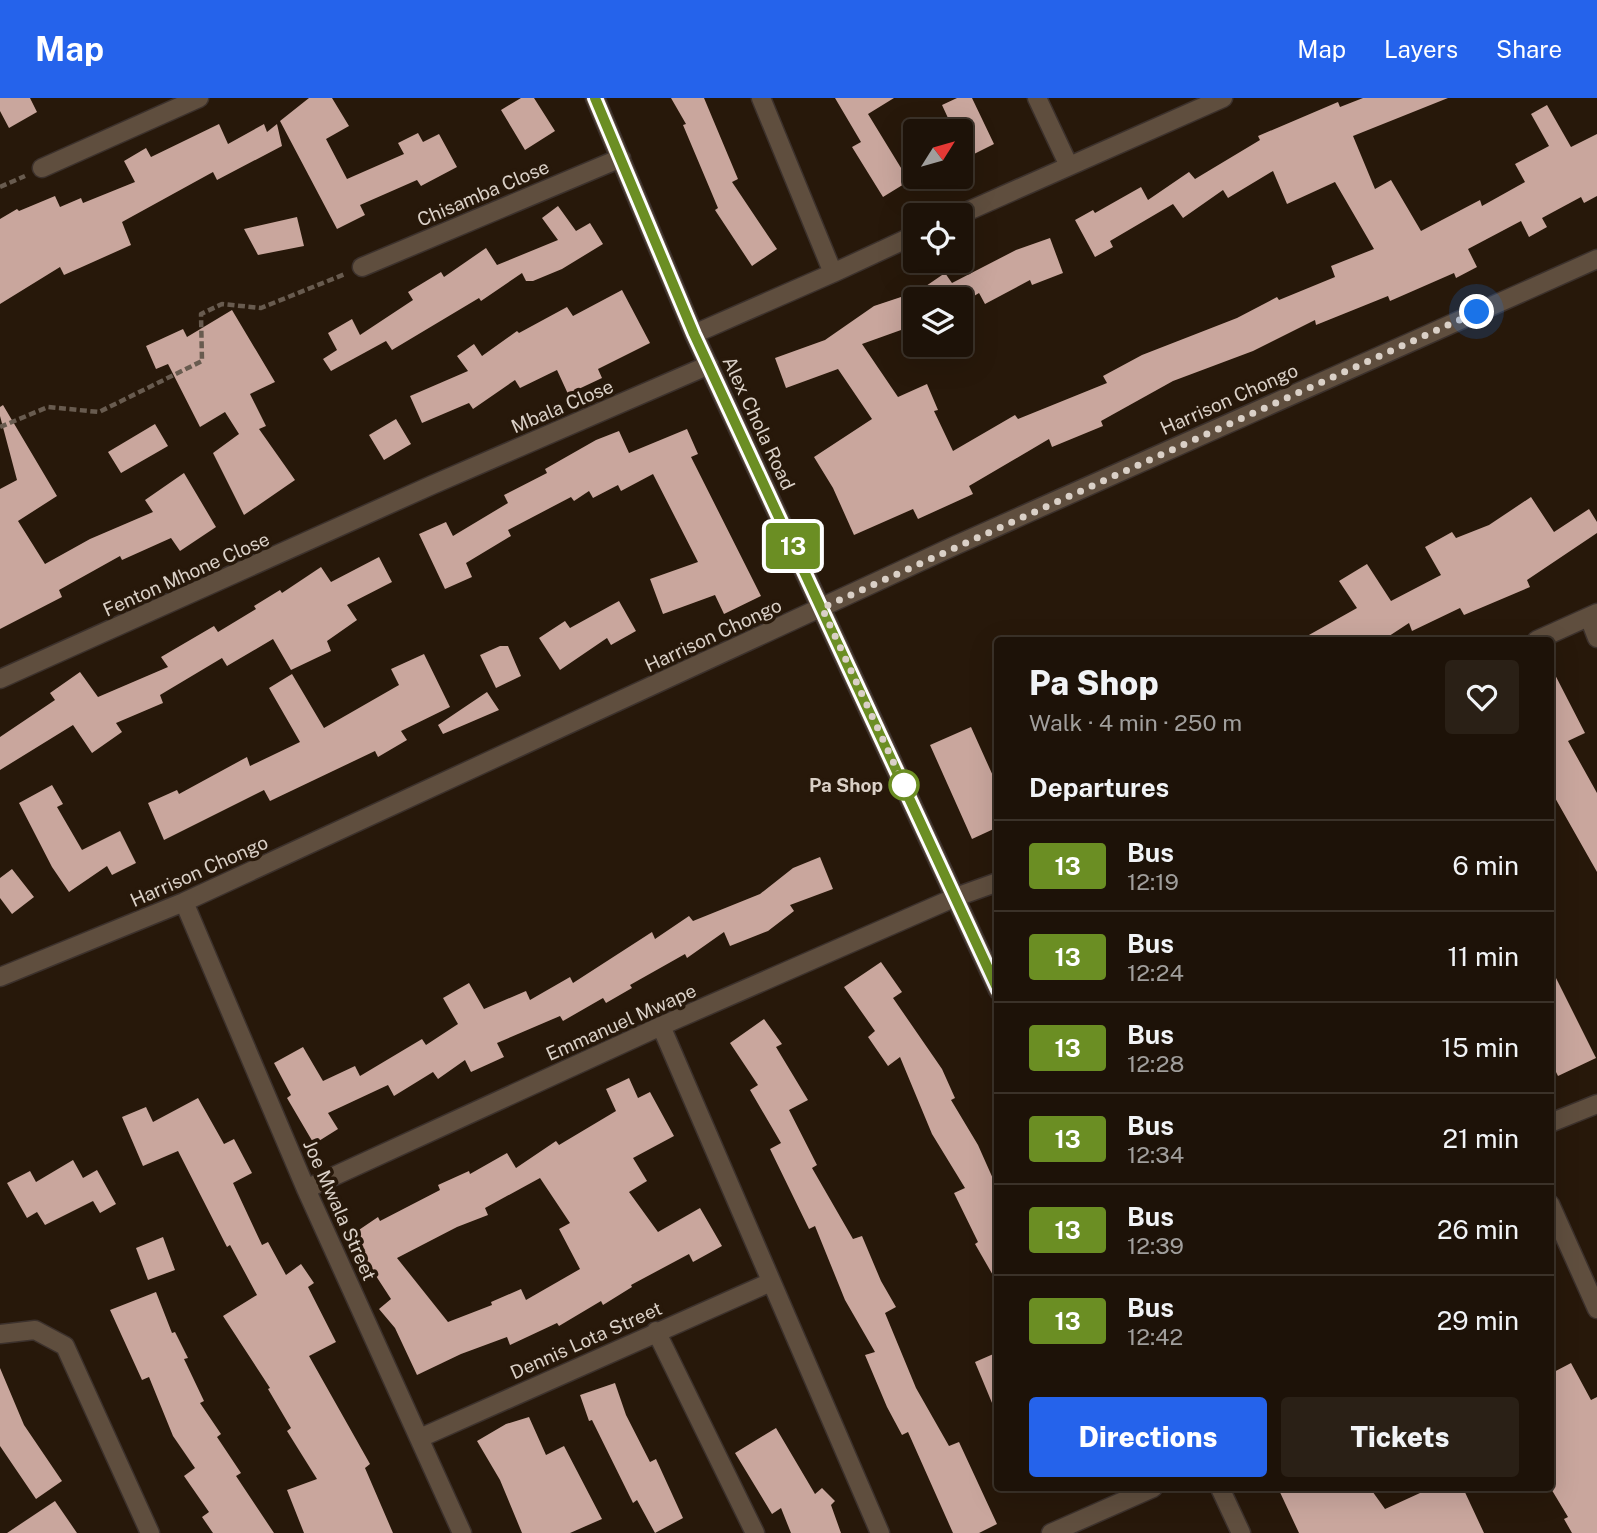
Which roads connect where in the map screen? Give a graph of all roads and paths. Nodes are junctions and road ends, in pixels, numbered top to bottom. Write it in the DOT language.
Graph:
graph roads {
  1 [pos="199,98"];
  2 [pos="595,98"];
  3 [pos="761,98"];
  4 [pos="1037,98"];
  5 [pos="1223,98"];
  6 [pos="621,158"];
  7 [pos="1069,166"];
  8 [pos="42,168"];
  9 [pos="0,187"];
  10 [pos="973,209"];
  11 [pos="903,240"];
  12 [pos="1597,259"];
  13 [pos="362,267"];
  14 [pos="834,272"];
  15 [pos="694,334"];
  16 [pos="709,365"];
  17 [pos="0,427"];
  18 [pos="389,505"];
  19 [pos="822,608"];
  20 [pos="1593,615"];
  21 [pos="1544,637"];
  22 [pos="1597,638"];
  23 [pos="0,679"];
  24 [pos="994,883"];
  25 [pos="956,897"];
  26 [pos="184,902"];
  27 [pos="0,977"];
  28 [pos="994,981"];
  29 [pos="661,1026"];
  30 [pos="1597,1104"];
  31 [pos="1554,1121"];
  32 [pos="306,1189"];
  33 [pos="1554,1214"];
  34 [pos="771,1282"];
  35 [pos="1597,1309"];
  36 [pos="656,1331"];
  37 [pos="0,1334"];
  38 [pos="420,1438"];
  39 [pos="1146,1491"];
  40 [pos="1221,1491"];
  41 [pos="150,1533"];
  42 [pos="462,1533"];
  43 [pos="755,1533"];
  44 [pos="880,1533"];
  45 [pos="1051,1533"];
  46 [pos="1241,1533"];
  1 -- 8 [label="street"];
  2 -- 6 [label="street, Alex Chola Road"];
  3 -- 14 [label="street"];
  4 -- 7 [label="street"];
  5 -- 7 [label="street"];
  6 -- 13 [label="street, Chisamba Close"];
  6 -- 15 [label="street, Alex Chola Road"];
  7 -- 10 [label="street"];
  8 -- 9 [label="path"];
  11 -- 14 [label="street"];
  12 -- 19 [label="street, Harrison Chongo"];
  13 -- 17 [label="path"];
  14 -- 15 [label="street"];
  15 -- 16 [label="street, Alex Chola Road"];
  16 -- 18 [label="street, Mbala Close"];
  16 -- 19 [label="street, Alex Chola Road"];
  18 -- 23 [label="street, Fenton Mhone Close"];
  19 -- 25 [label="street, Alex Chola Road"];
  19 -- 26 [label="street, Harrison Chongo"];
  20 -- 21 [label="street"];
  20 -- 22 [label="street"];
  24 -- 25 [label="street, Emmanuel Mwape"];
  25 -- 28 [label="street, Alex Chola Road"];
  25 -- 29 [label="street, Emmanuel Mwape"];
  26 -- 27 [label="street, Harrison Chongo"];
  26 -- 32 [label="street, Joe Mwala Street"];
  29 -- 32 [label="street, Emmanuel Mwape"];
  29 -- 34 [label="street"];
  30 -- 31 [label="street"];
  32 -- 38 [label="street, Joe Mwala Street"];
  33 -- 35 [label="street"];
  34 -- 36 [label="street, Dennis Lota Street"];
  34 -- 44 [label="street"];
  36 -- 38 [label="street, Dennis Lota Street"];
  36 -- 43 [label="street"];
  37 -- 41 [label="street"];
  38 -- 42 [label="street, Joe Mwala Street"];
  39 -- 45 [label="street"];
  40 -- 46 [label="street"];
}
